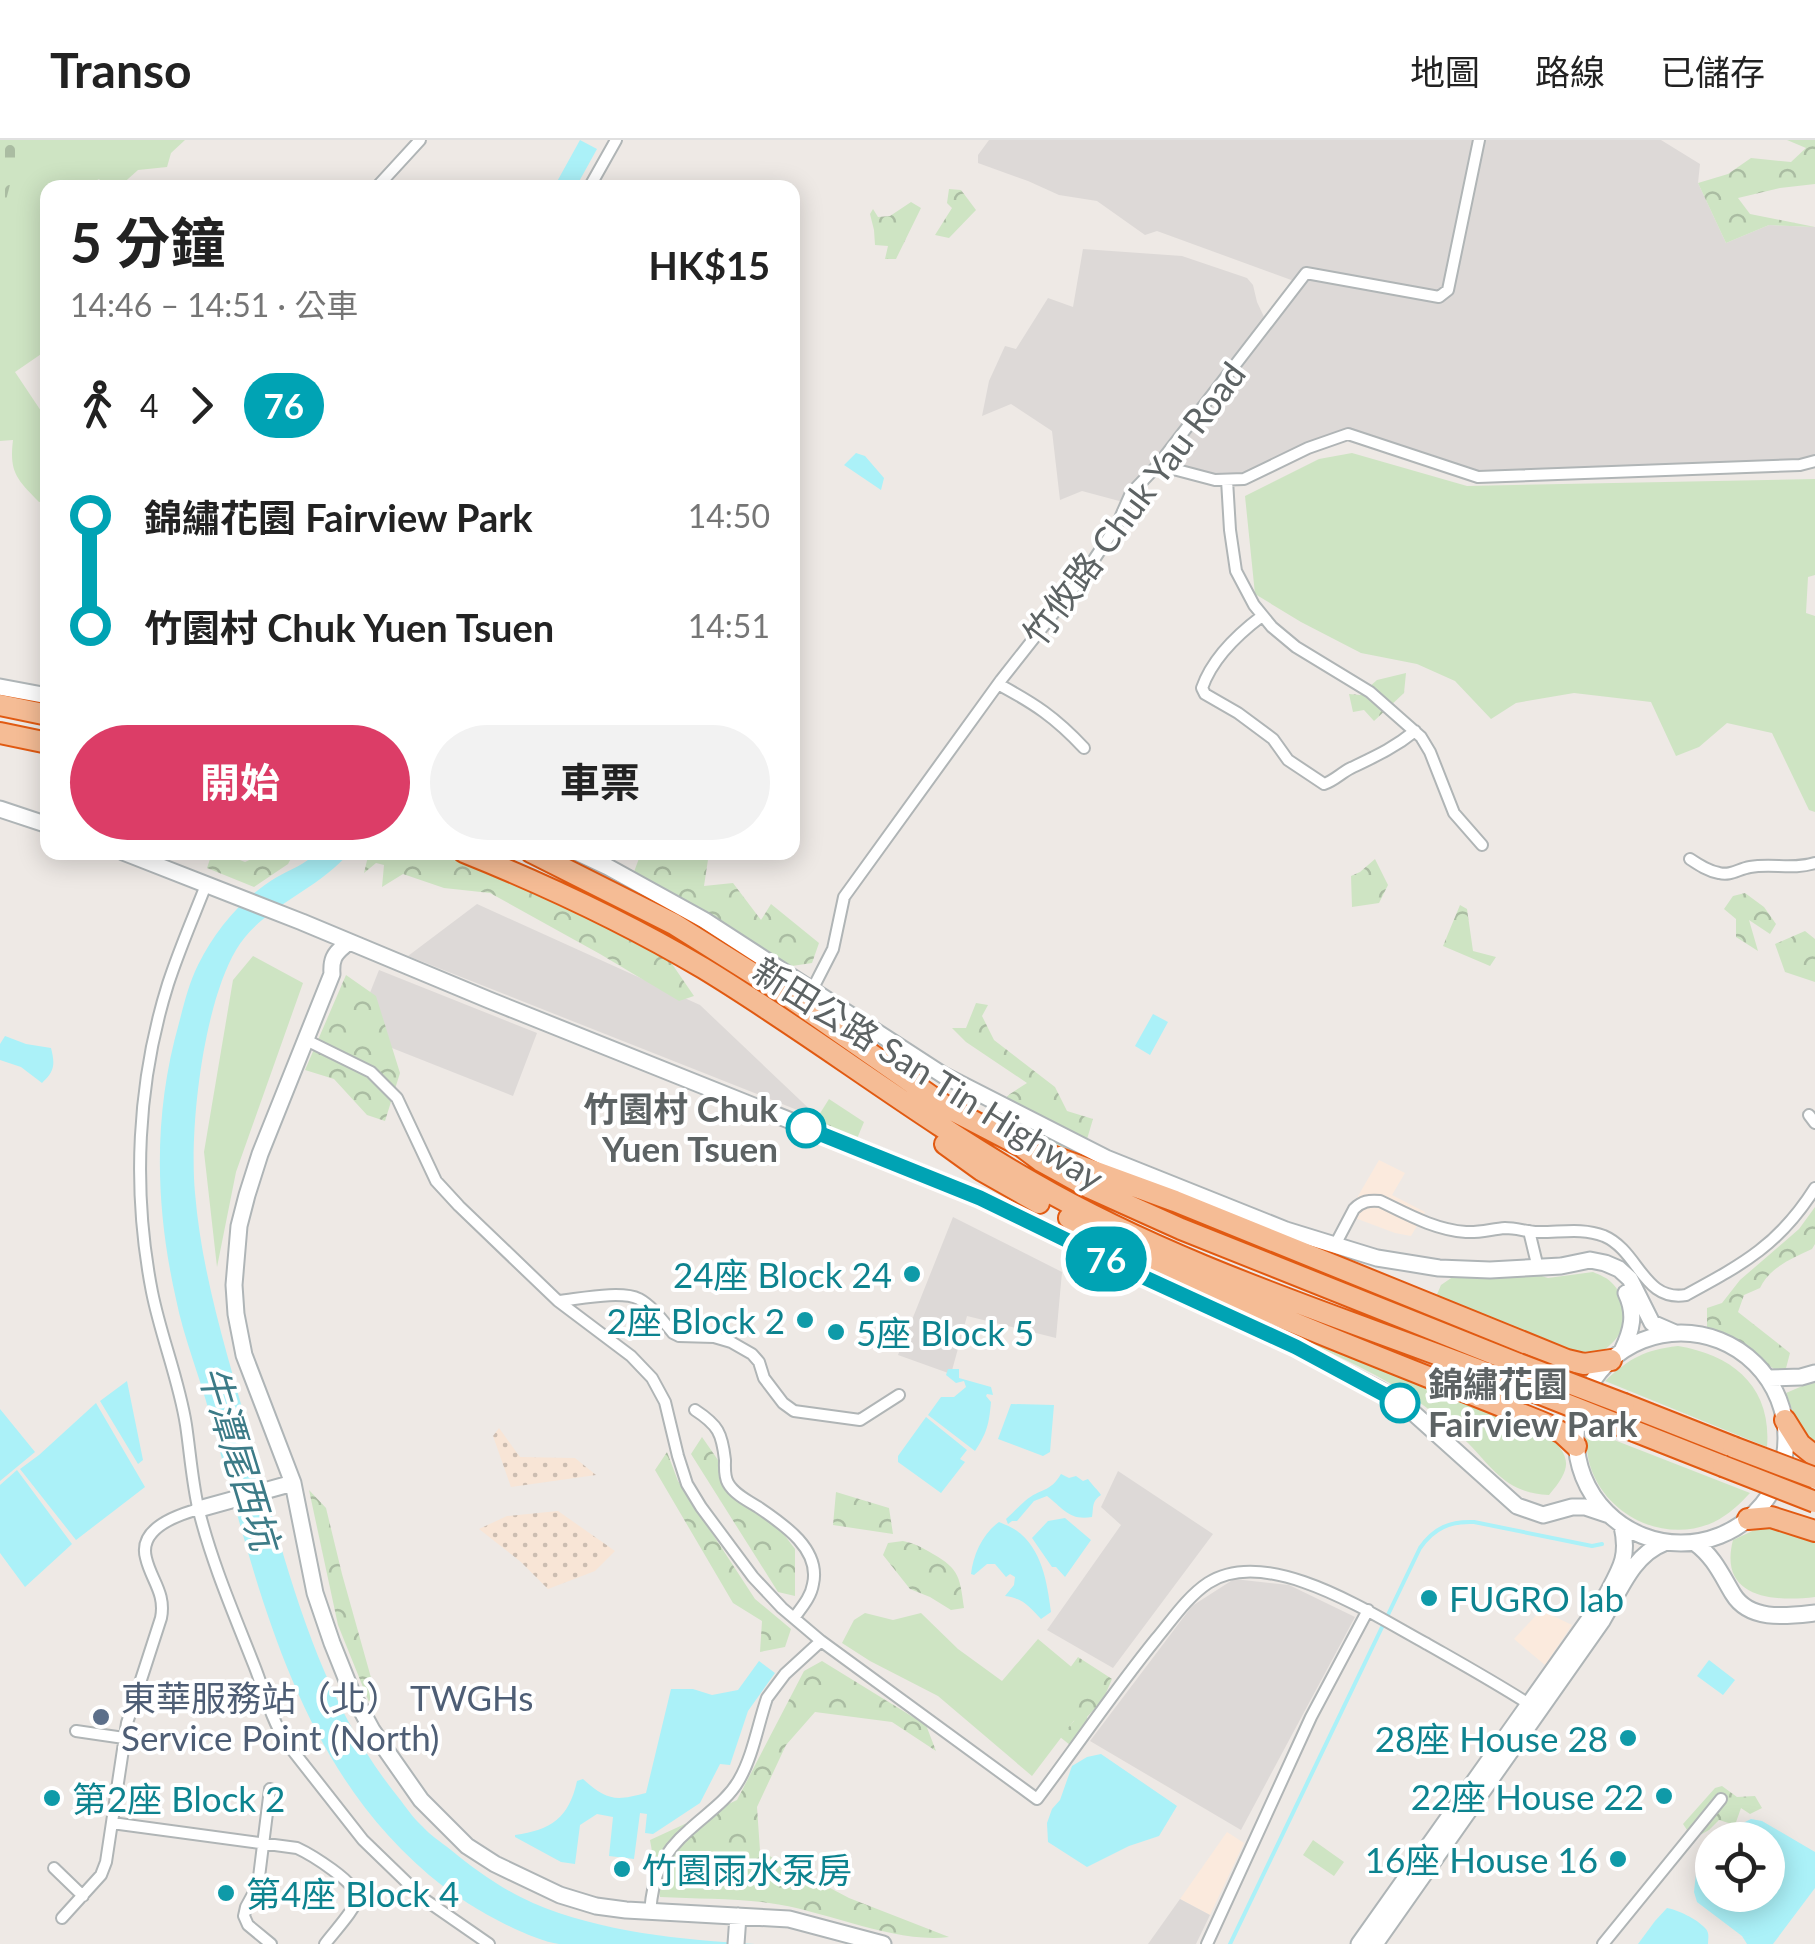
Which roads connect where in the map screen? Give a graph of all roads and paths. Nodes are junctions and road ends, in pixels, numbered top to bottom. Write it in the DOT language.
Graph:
graph roads {
  1 [pos="420,140"];
  2 [pos="616,140"];
  3 [pos="1479,140"];
  4 [pos="383,180"];
  5 [pos="594,180"];
  6 [pos="1815,461"];
  7 [pos="1158,465"];
  8 [pos="1227,480"];
  9 [pos="1262,616"];
  10 [pos="998,684"];
  11 [pos="0,687"];
  12 [pos="40,694"];
  13 [pos="0,705"];
  14 [pos="40,713"];
  15 [pos="1415,731"];
  16 [pos="0,733"];
  17 [pos="40,740"];
  18 [pos="1084,748"];
  19 [pos="0,808"];
  20 [pos="40,822"];
  21 [pos="1482,844"];
  22 [pos="1690,858"];
  23 [pos="143,860"];
  24 [pos="482,860"];
  25 [pos="548,860"];
  26 [pos="593,860"];
  27 [pos="1815,863"];
  28 [pos="206,885"];
  29 [pos="345,944"];
  30 [pos="812,990"];
  31 [pos="756,1002"];
  32 [pos="304,1038"];
  33 [pos="1021,1146"];
  34 [pos="1815,1188"];
  35 [pos="1529,1231"];
  36 [pos="1335,1245"];
  37 [pos="1561,1266"];
  38 [pos="1538,1268"];
  39 [pos="558,1302"];
  40 [pos="1674,1332"];
  41 [pos="1616,1356"];
  42 [pos="1517,1374"];
  43 [pos="1808,1375"];
  44 [pos="1768,1378"];
  45 [pos="899,1395"];
  46 [pos="1778,1397"];
  47 [pos="695,1410"];
  48 [pos="1784,1420"];
  49 [pos="1576,1446"];
  50 [pos="1815,1456"];
  51 [pos="1728,1457"];
  52 [pos="1582,1475"];
  53 [pos="1815,1478"];
  54 [pos="287,1485"];
  55 [pos="1815,1502"];
  56 [pos="198,1509"];
  57 [pos="1563,1509"];
  58 [pos="1616,1520"];
  59 [pos="1740,1525"];
  60 [pos="1815,1531"];
  61 [pos="1664,1542"];
  62 [pos="1695,1543"];
  63 [pos="1723,1575"];
  64 [pos="1372,1613"];
  65 [pos="1815,1613"];
  66 [pos="794,1618"];
  67 [pos="821,1640"];
  68 [pos="1534,1707"];
  69 [pos="76,1732"];
  70 [pos="124,1738"];
  71 [pos="270,1788"];
  72 [pos="1721,1799"];
  73 [pos="112,1823"];
  74 [pos="263,1844"];
  75 [pos="54,1868"];
  76 [pos="82,1896"];
  77 [pos="650,1912"];
  78 [pos="738,1916"];
  79 [pos="62,1918"];
  80 [pos="737,1939"];
  81 [pos="271,1944"];
  82 [pos="325,1944"];
  83 [pos="490,1944"];
  84 [pos="883,1944"];
  85 [pos="1206,1944"];
  86 [pos="1358,1944"];
  87 [pos="1375,1944"];
  88 [pos="1604,1944"];
  1 -- 4 [label="street"];
  2 -- 5 [label="street"];
  3 -- 7 [label="street, 竹攸路 Chuk Yau Road"];
  6 -- 8 [label="street"];
  7 -- 8 [label="street"];
  7 -- 10 [label="street, 竹攸路 Chuk Yau Road"];
  8 -- 9 [label="street"];
  9 -- 15 [label="street"];
  9 -- 15 [label="street"];
  10 -- 18 [label="street"];
  10 -- 30 [label="street, 竹攸路 Chuk Yau Road"];
  11 -- 12 [label="street"];
  13 -- 14 [label="highway"];
  15 -- 21 [label="street"];
  16 -- 17 [label="highway"];
  19 -- 20 [label="street"];
  22 -- 27 [label="street"];
  23 -- 28 [label="street"];
  24 -- 31 [label="highway, 新田公路 San Tin Highway"];
  25 -- 33 [label="highway, 新田公路 San Tin Highway"];
  26 -- 30 [label="street"];
  28 -- 29 [label="street"];
  28 -- 56 [label="street"];
  29 -- 32 [label="street"];
  29 -- 57 [label="street"];
  30 -- 36 [label="street"];
  31 -- 42 [label="highway, 新田公路 San Tin Highway"];
  31 -- 49 [label="highway"];
  32 -- 39 [label="street"];
  32 -- 54 [label="street"];
  33 -- 41 [label="highway"];
  33 -- 42 [label="highway, 新田公路 San Tin Highway"];
  34 -- 35 [label="street"];
  35 -- 36 [label="street"];
  35 -- 38 [label="street"];
  36 -- 38 [label="street"];
  37 -- 38 [label="street"];
  37 -- 40 [label="street"];
  37 -- 41 [label="street"];
  39 -- 45 [label="street"];
  39 -- 66 [label="street"];
  40 -- 41 [label="street"];
  40 -- 44 [label="street"];
  41 -- 49 [label="street"];
  42 -- 51 [label="highway, 新田公路 San Tin Highway, bridge"];
  43 -- 44 [label="street"];
  43 -- 46 [label="street"];
  44 -- 46 [label="street"];
  46 -- 48 [label="street"];
  47 -- 66 [label="street"];
  48 -- 50 [label="highway"];
  48 -- 59 [label="street"];
  49 -- 52 [label="street"];
  51 -- 53 [label="highway, 新田公路 San Tin Highway, bridge"];
  51 -- 55 [label="highway, 新田公路 San Tin Highway, bridge"];
  52 -- 57 [label="street"];
  52 -- 58 [label="street"];
  54 -- 56 [label="street"];
  54 -- 77 [label="street"];
  56 -- 70 [label="street"];
  56 -- 83 [label="street"];
  57 -- 58 [label="street"];
  58 -- 61 [label="street"];
  58 -- 68 [label="street"];
  59 -- 60 [label="highway"];
  59 -- 62 [label="street"];
  59 -- 63 [label="street"];
  61 -- 62 [label="street"];
  61 -- 68 [label="street"];
  62 -- 63 [label="street"];
  63 -- 65 [label="street"];
  64 -- 67 [label="street"];
  64 -- 68 [label="street"];
  64 -- 85 [label="street"];
  66 -- 67 [label="street"];
  67 -- 77 [label="street"];
  68 -- 86 [label="street"];
  68 -- 87 [label="street"];
  69 -- 70 [label="street"];
  70 -- 73 [label="street"];
  71 -- 74 [label="street"];
  72 -- 88 [label="street"];
  73 -- 74 [label="street"];
  73 -- 76 [label="street"];
  74 -- 81 [label="street"];
  74 -- 82 [label="street"];
  75 -- 76 [label="street"];
  76 -- 79 [label="street"];
  77 -- 78 [label="street"];
  78 -- 80 [label="street"];
  78 -- 84 [label="street"];
}
